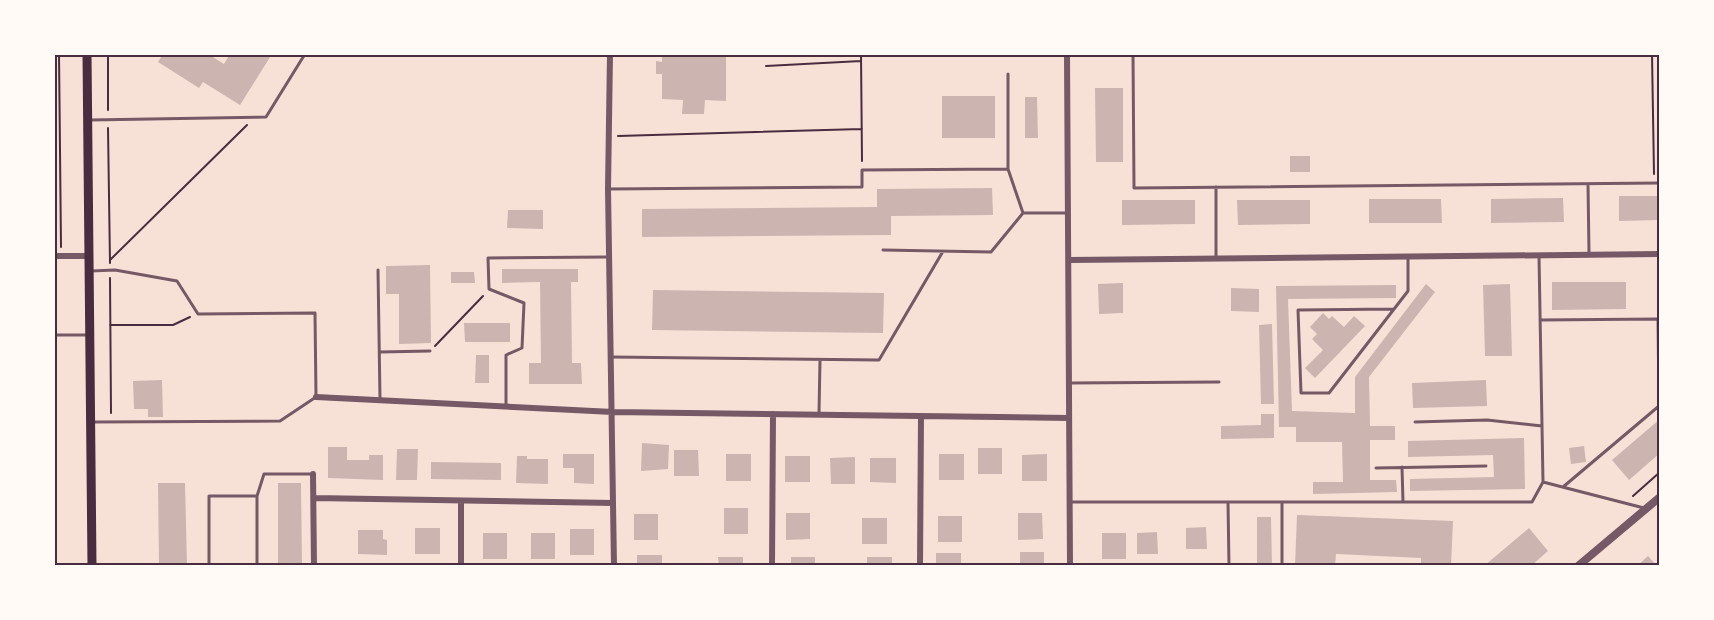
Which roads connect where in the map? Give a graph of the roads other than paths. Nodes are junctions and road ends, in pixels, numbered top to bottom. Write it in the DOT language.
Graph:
graph roads {
  1 [pos="87,54"];
  2 [pos="304,54"];
  3 [pos="610,54"];
  4 [pos="1067,54"];
  5 [pos="1133,54"];
  6 [pos="1008,74"];
  7 [pos="88,120"];
  8 [pos="1008,169"];
  9 [pos="1660,183"];
  10 [pos="1588,184"];
  11 [pos="1216,187"];
  12 [pos="608,189"];
  13 [pos="1023,213"];
  14 [pos="1068,213"];
  15 [pos="883,250"];
  16 [pos="942,253"];
  17 [pos="1660,254"];
  18 [pos="1589,255"];
  19 [pos="58,256"];
  20 [pos="89,256"];
  21 [pos="1539,256"];
  22 [pos="610,257"];
  23 [pos="1408,257"];
  24 [pos="1216,259"];
  25 [pos="1069,260"];
  26 [pos="378,270"];
  27 [pos="89,271"];
  28 [pos="1394,309"];
  29 [pos="1540,320"];
  30 [pos="90,334"];
  31 [pos="54,335"];
  32 [pos="430,351"];
  33 [pos="380,352"];
  34 [pos="612,357"];
  35 [pos="819,360"];
  36 [pos="1219,382"];
  37 [pos="1069,383"];
  38 [pos="316,397"];
  39 [pos="380,401"];
  40 [pos="507,407"];
  41 [pos="613,412"];
  42 [pos="773,414"];
  43 [pos="819,415"];
  44 [pos="921,416"];
  45 [pos="1069,418"];
  46 [pos="91,422"];
  47 [pos="1414,422"];
  48 [pos="1542,426"];
  49 [pos="1486,466"];
  50 [pos="1402,467"];
  51 [pos="1376,468"];
  52 [pos="313,474"];
  53 [pos="1543,482"];
  54 [pos="1562,488"];
  55 [pos="257,496"];
  56 [pos="1660,497"];
  57 [pos="314,498"];
  58 [pos="461,501"];
  59 [pos="1070,502"];
  60 [pos="1228,502"];
  61 [pos="1282,502"];
  62 [pos="1403,502"];
  63 [pos="613,504"];
  64 [pos="1646,509"];
  65 [pos="92,566"];
  66 [pos="209,566"];
  67 [pos="257,566"];
  68 [pos="314,566"];
  69 [pos="461,566"];
  70 [pos="614,566"];
  71 [pos="772,566"];
  72 [pos="920,566"];
  73 [pos="1070,566"];
  74 [pos="1229,566"];
  75 [pos="1282,566"];
  76 [pos="1578,566"];
  1 -- 7 [label="main road"];
  2 -- 7 [label="lane"];
  3 -- 12 [label="street"];
  4 -- 14 [label="street"];
  5 -- 11 [label="lane"];
  6 -- 8 [label="lane"];
  7 -- 20 [label="main road"];
  8 -- 12 [label="lane"];
  8 -- 13 [label="lane"];
  9 -- 10 [label="lane"];
  10 -- 11 [label="lane"];
  10 -- 18 [label="lane"];
  11 -- 24 [label="lane"];
  12 -- 22 [label="street"];
  13 -- 14 [label="lane"];
  13 -- 16 [label="lane"];
  14 -- 25 [label="street"];
  15 -- 16 [label="lane"];
  16 -- 35 [label="lane"];
  17 -- 18 [label="street"];
  18 -- 21 [label="street"];
  19 -- 20 [label="street"];
  20 -- 27 [label="main road"];
  21 -- 23 [label="street"];
  21 -- 29 [label="lane"];
  22 -- 34 [label="street"];
  22 -- 40 [label="lane"];
  23 -- 24 [label="street"];
  23 -- 28 [label="lane"];
  24 -- 25 [label="street"];
  25 -- 37 [label="street"];
  26 -- 33 [label="lane"];
  27 -- 30 [label="main road"];
  27 -- 38 [label="lane"];
  28 -- 28 [label="lane"];
  29 -- 48 [label="lane"];
  29 -- 54 [label="lane"];
  30 -- 31 [label="lane"];
  30 -- 46 [label="main road"];
  32 -- 33 [label="lane"];
  33 -- 39 [label="lane"];
  34 -- 35 [label="lane"];
  34 -- 41 [label="street"];
  35 -- 43 [label="lane"];
  36 -- 37 [label="lane"];
  37 -- 45 [label="street"];
  38 -- 39 [label="street"];
  38 -- 46 [label="lane"];
  39 -- 40 [label="street"];
  40 -- 41 [label="street"];
  41 -- 42 [label="street"];
  41 -- 63 [label="street"];
  42 -- 43 [label="street"];
  42 -- 71 [label="street"];
  43 -- 44 [label="street"];
  44 -- 45 [label="street"];
  44 -- 72 [label="street"];
  45 -- 59 [label="street"];
  46 -- 65 [label="main road"];
  47 -- 48 [label="lane"];
  48 -- 53 [label="lane"];
  49 -- 50 [label="lane"];
  50 -- 51 [label="lane"];
  50 -- 62 [label="lane"];
  52 -- 55 [label="lane"];
  52 -- 57 [label="street"];
  53 -- 54 [label="lane"];
  53 -- 62 [label="lane"];
  54 -- 64 [label="lane"];
  55 -- 66 [label="lane"];
  55 -- 67 [label="lane"];
  56 -- 64 [label="street"];
  57 -- 58 [label="street"];
  57 -- 68 [label="street"];
  58 -- 63 [label="street"];
  58 -- 69 [label="street"];
  59 -- 60 [label="lane"];
  59 -- 73 [label="street"];
  60 -- 61 [label="lane"];
  60 -- 74 [label="lane"];
  61 -- 62 [label="lane"];
  61 -- 75 [label="lane"];
  63 -- 70 [label="street"];
  64 -- 76 [label="street"];
}
